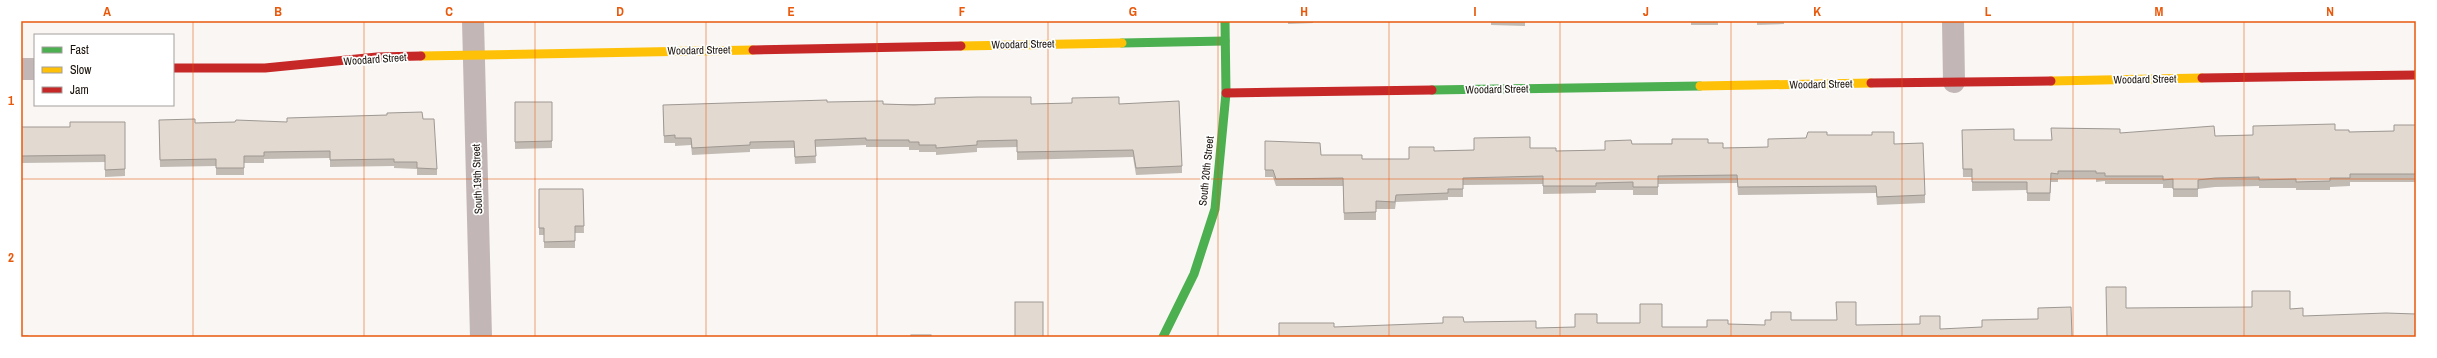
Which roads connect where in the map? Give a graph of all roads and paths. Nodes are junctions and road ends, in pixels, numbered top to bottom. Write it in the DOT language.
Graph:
graph roads {
  1 [pos="473,21"];
  2 [pos="1225,21"];
  3 [pos="1954,21"];
  4 [pos="1225,41"];
  5 [pos="473,55"];
  6 [pos="174,68"];
  7 [pos="21,69"];
  8 [pos="34,69"];
  9 [pos="2416,75"];
  10 [pos="1954,82"];
  11 [pos="1226,93"];
  12 [pos="481,337"];
  13 [pos="1164,337"];
  1 -- 5 [label="street, South 19th Street"];
  2 -- 4 [label="street, South 20th Street"];
  3 -- 10 [label="street"];
  4 -- 5 [label="street, Woodard Street"];
  4 -- 11 [label="street, South 20th Street"];
  5 -- 6 [label="street, Woodard Street"];
  5 -- 12 [label="street, South 19th Street"];
  7 -- 8 [label="street"];
  9 -- 10 [label="street, Woodard Street"];
  10 -- 11 [label="street, Woodard Street"];
  11 -- 13 [label="street, South 20th Street"];
}
